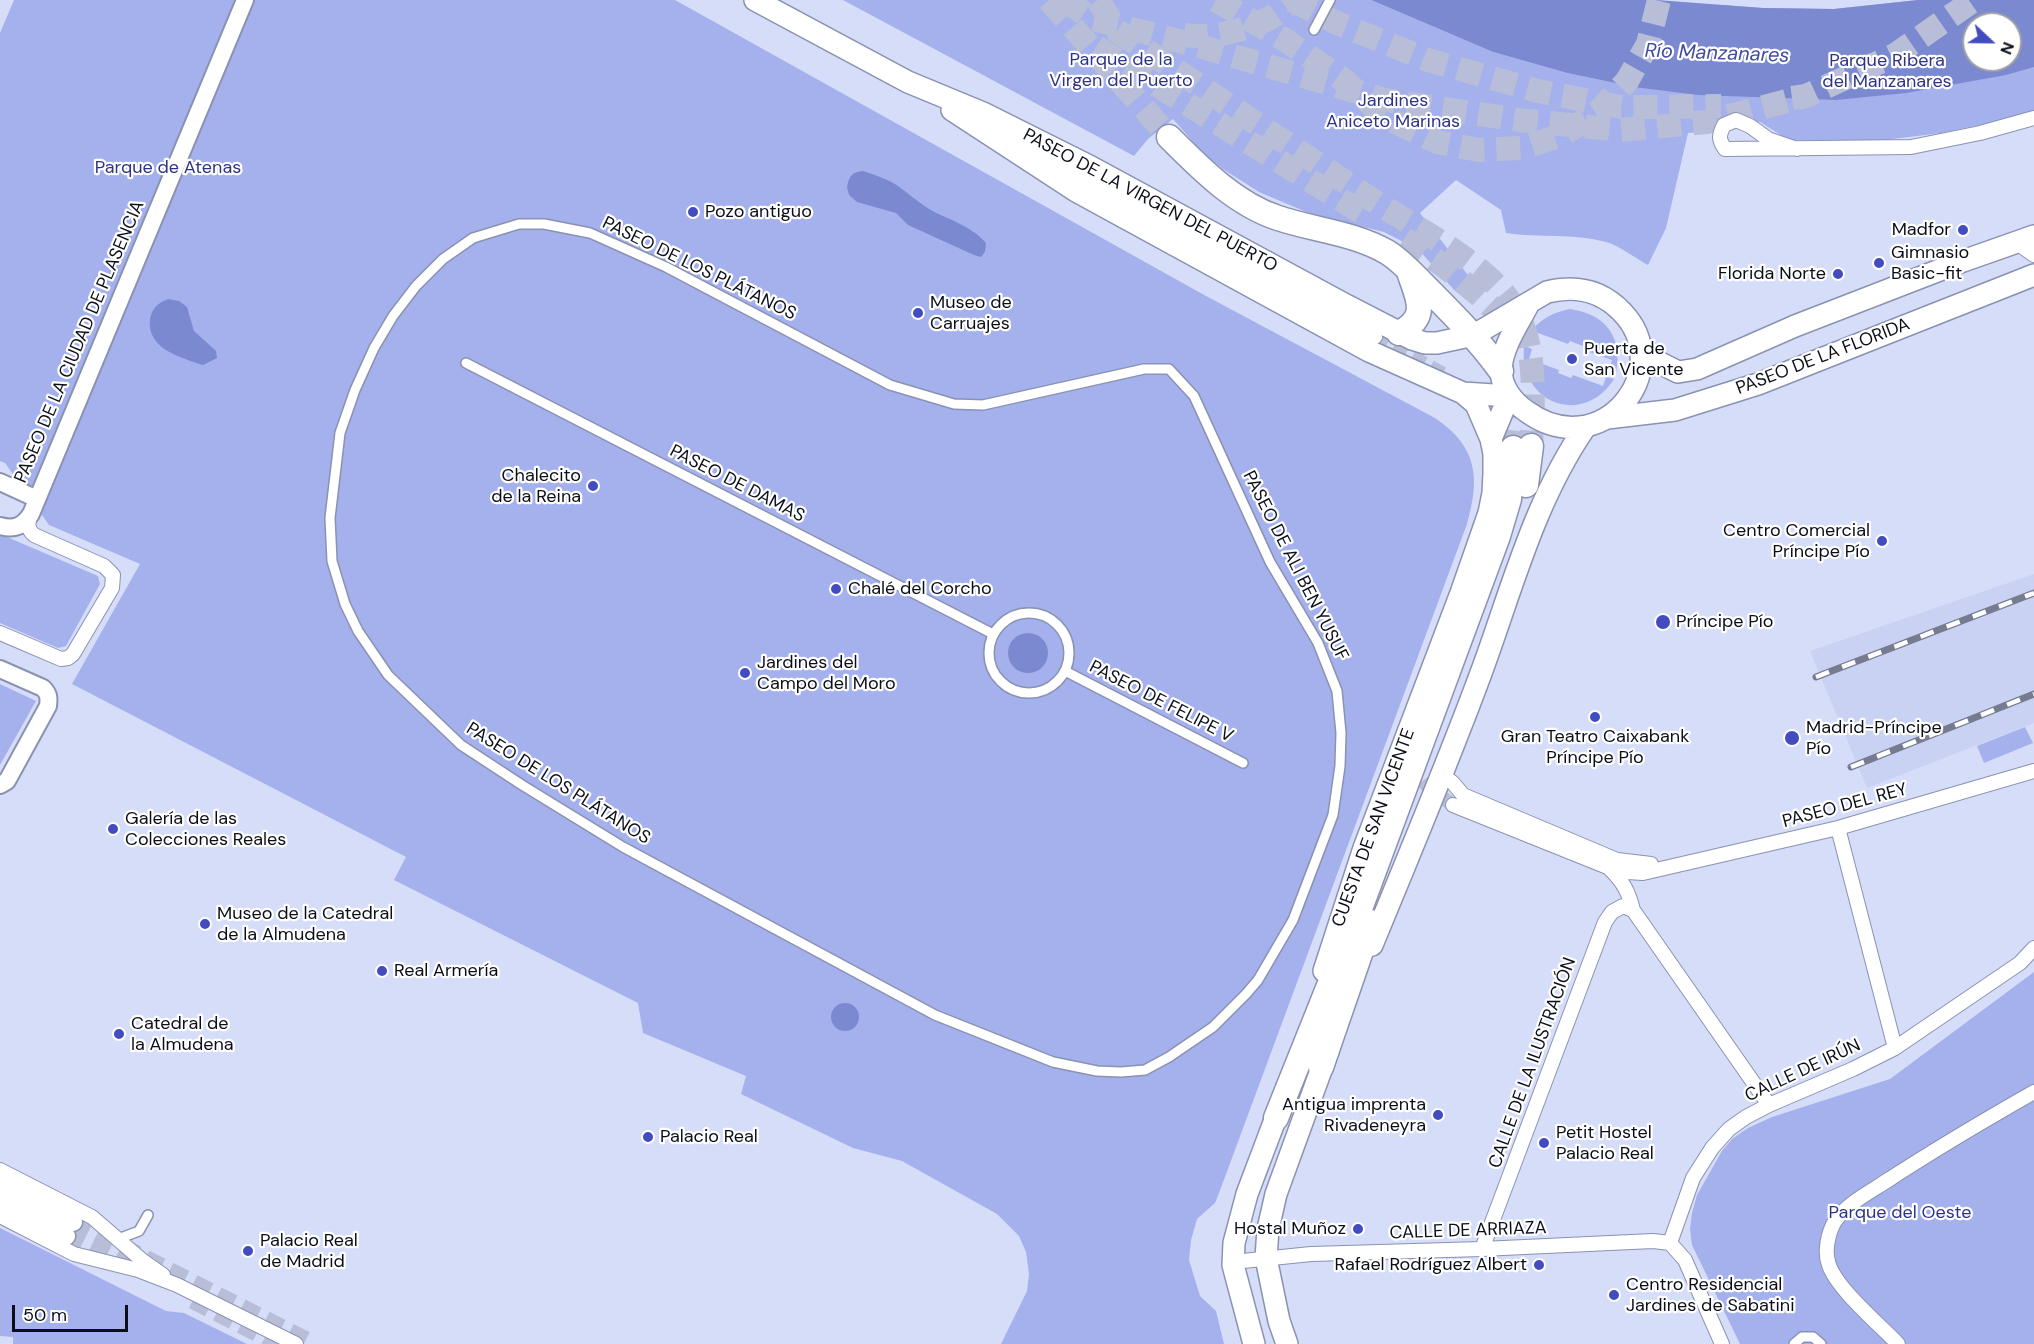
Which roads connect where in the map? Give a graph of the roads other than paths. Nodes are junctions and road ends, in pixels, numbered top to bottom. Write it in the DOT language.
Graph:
graph roads {
  1 [pos="245,0"];
  2 [pos="755,0"];
  3 [pos="1330,0"];
  4 [pos="1314,30"];
  5 [pos="909,82"];
  6 [pos="2034,118"];
  7 [pos="1169,137"];
  8 [pos="1797,149"];
  9 [pos="2028,245"];
  10 [pos="1408,270"];
  11 [pos="2034,275"];
  12 [pos="1529,303"];
  13 [pos="1474,335"];
  14 [pos="1385,340"];
  15 [pos="1640,345"];
  16 [pos="466,363"];
  17 [pos="1169,369"];
  18 [pos="1501,371"];
  19 [pos="1463,393"];
  20 [pos="1509,396"];
  21 [pos="1596,422"];
  22 [pos="1512,444"];
  23 [pos="0,482"];
  24 [pos="34,506"];
  25 [pos="0,526"];
  26 [pos="0,633"];
  27 [pos="993,634"];
  28 [pos="0,669"];
  29 [pos="1065,671"];
  30 [pos="1243,763"];
  31 [pos="2030,772"];
  32 [pos="1442,775"];
  33 [pos="0,785"];
  34 [pos="1453,805"];
  35 [pos="1838,828"];
  36 [pos="1674,865"];
  37 [pos="1610,868"];
  38 [pos="1633,910"];
  39 [pos="2034,948"];
  40 [pos="866,978"];
  41 [pos="1895,1048"];
  42 [pos="1321,1067"];
  43 [pos="2034,1092"];
  44 [pos="1768,1105"];
  45 [pos="1276,1118"];
  46 [pos="0,1170"];
  47 [pos="0,1183"];
  48 [pos="0,1201"];
  49 [pos="148,1215"];
  50 [pos="0,1216"];
  51 [pos="118,1239"];
  52 [pos="1670,1243"];
  53 [pos="1482,1249"];
  54 [pos="1266,1258"];
  55 [pos="1233,1262"];
  56 [pos="177,1285"];
  57 [pos="296,1344"];
  58 [pos="1254,1344"];
  59 [pos="1287,1344"];
  60 [pos="1722,1344"];
  61 [pos="1794,1344"];
  62 [pos="1821,1344"];
  63 [pos="1898,1344"];
  1 -- 24 [label="street, PASEO DE LA CIUDAD DE PLASENCIA"];
  2 -- 5 [label="main road, PASEO DE LA VIRGEN DEL PUERTO"];
  3 -- 4 [label="street"];
  5 -- 14 [label="main road, PASEO DE LA VIRGEN DEL PUERTO"];
  5 -- 14 [label="main road, PASEO DE LA VIRGEN DEL PUERTO"];
  6 -- 8 [label="street"];
  7 -- 10 [label="highway"];
  8 -- 8 [label="street"];
  9 -- 15 [label="main road, PASEO DE LA FLORIDA"];
  10 -- 13 [label="highway"];
  10 -- 14 [label="highway"];
  11 -- 21 [label="main road, PASEO DE LA FLORIDA"];
  12 -- 13 [label="main road, PASEO DE LA VIRGEN DEL PUERTO"];
  12 -- 15 [label="main road"];
  12 -- 18 [label="main road"];
  13 -- 14 [label="main road, PASEO DE LA VIRGEN DEL PUERTO"];
  13 -- 18 [label="highway"];
  14 -- 19 [label="main road, PASEO DE LA VIRGEN DEL PUERTO"];
  15 -- 21 [label="main road"];
  16 -- 27 [label="street, PASEO DE DAMAS"];
  17 -- 40 [label="street, PASEO DE ALI BEN YUSUF"];
  17 -- 40 [label="street, PASEO DE LOS PLÁTANOS"];
  18 -- 20 [label="main road"];
  19 -- 20 [label="main road, PASEO DE LA VIRGEN DEL PUERTO"];
  19 -- 22 [label="main road"];
  20 -- 21 [label="main road"];
  20 -- 22 [label="main road"];
  21 -- 32 [label="main road"];
  22 -- 42 [label="highway"];
  22 -- 45 [label="highway"];
  23 -- 24 [label="street, PASEO DE LA CIUDAD DE PLASENCIA"];
  24 -- 25 [label="street"];
  24 -- 26 [label="street"];
  27 -- 29 [label="street"];
  27 -- 29 [label="street"];
  28 -- 33 [label="street"];
  29 -- 30 [label="street, PASEO DE FELIPE V"];
  31 -- 35 [label="street, PASEO DEL REY"];
  32 -- 36 [label="street, PASEO DEL REY"];
  32 -- 42 [label="main road"];
  34 -- 37 [label="street, PASEO DEL REY"];
  35 -- 36 [label="street, PASEO DEL REY"];
  35 -- 41 [label="street"];
  36 -- 37 [label="street, PASEO DEL REY"];
  37 -- 38 [label="street"];
  38 -- 44 [label="street"];
  38 -- 53 [label="street, CALLE DE LA ILUSTRACIÓN"];
  39 -- 41 [label="street, CALLE DE IRÚN"];
  41 -- 44 [label="street, CALLE DE IRÚN"];
  42 -- 54 [label="main road"];
  43 -- 63 [label="street"];
  44 -- 52 [label="street, CALLE DE IRÚN"];
  45 -- 55 [label="main road"];
  46 -- 51 [label="street"];
  47 -- 48 [label="main road"];
  49 -- 51 [label="street"];
  50 -- 56 [label="street"];
  51 -- 56 [label="street"];
  52 -- 53 [label="street, CALLE DE ARRIAZA"];
  52 -- 60 [label="street"];
  53 -- 54 [label="street, CALLE DE ARRIAZA"];
  54 -- 55 [label="street"];
  54 -- 59 [label="main road"];
  55 -- 58 [label="main road"];
  56 -- 57 [label="street"];
  61 -- 62 [label="street"];
}
